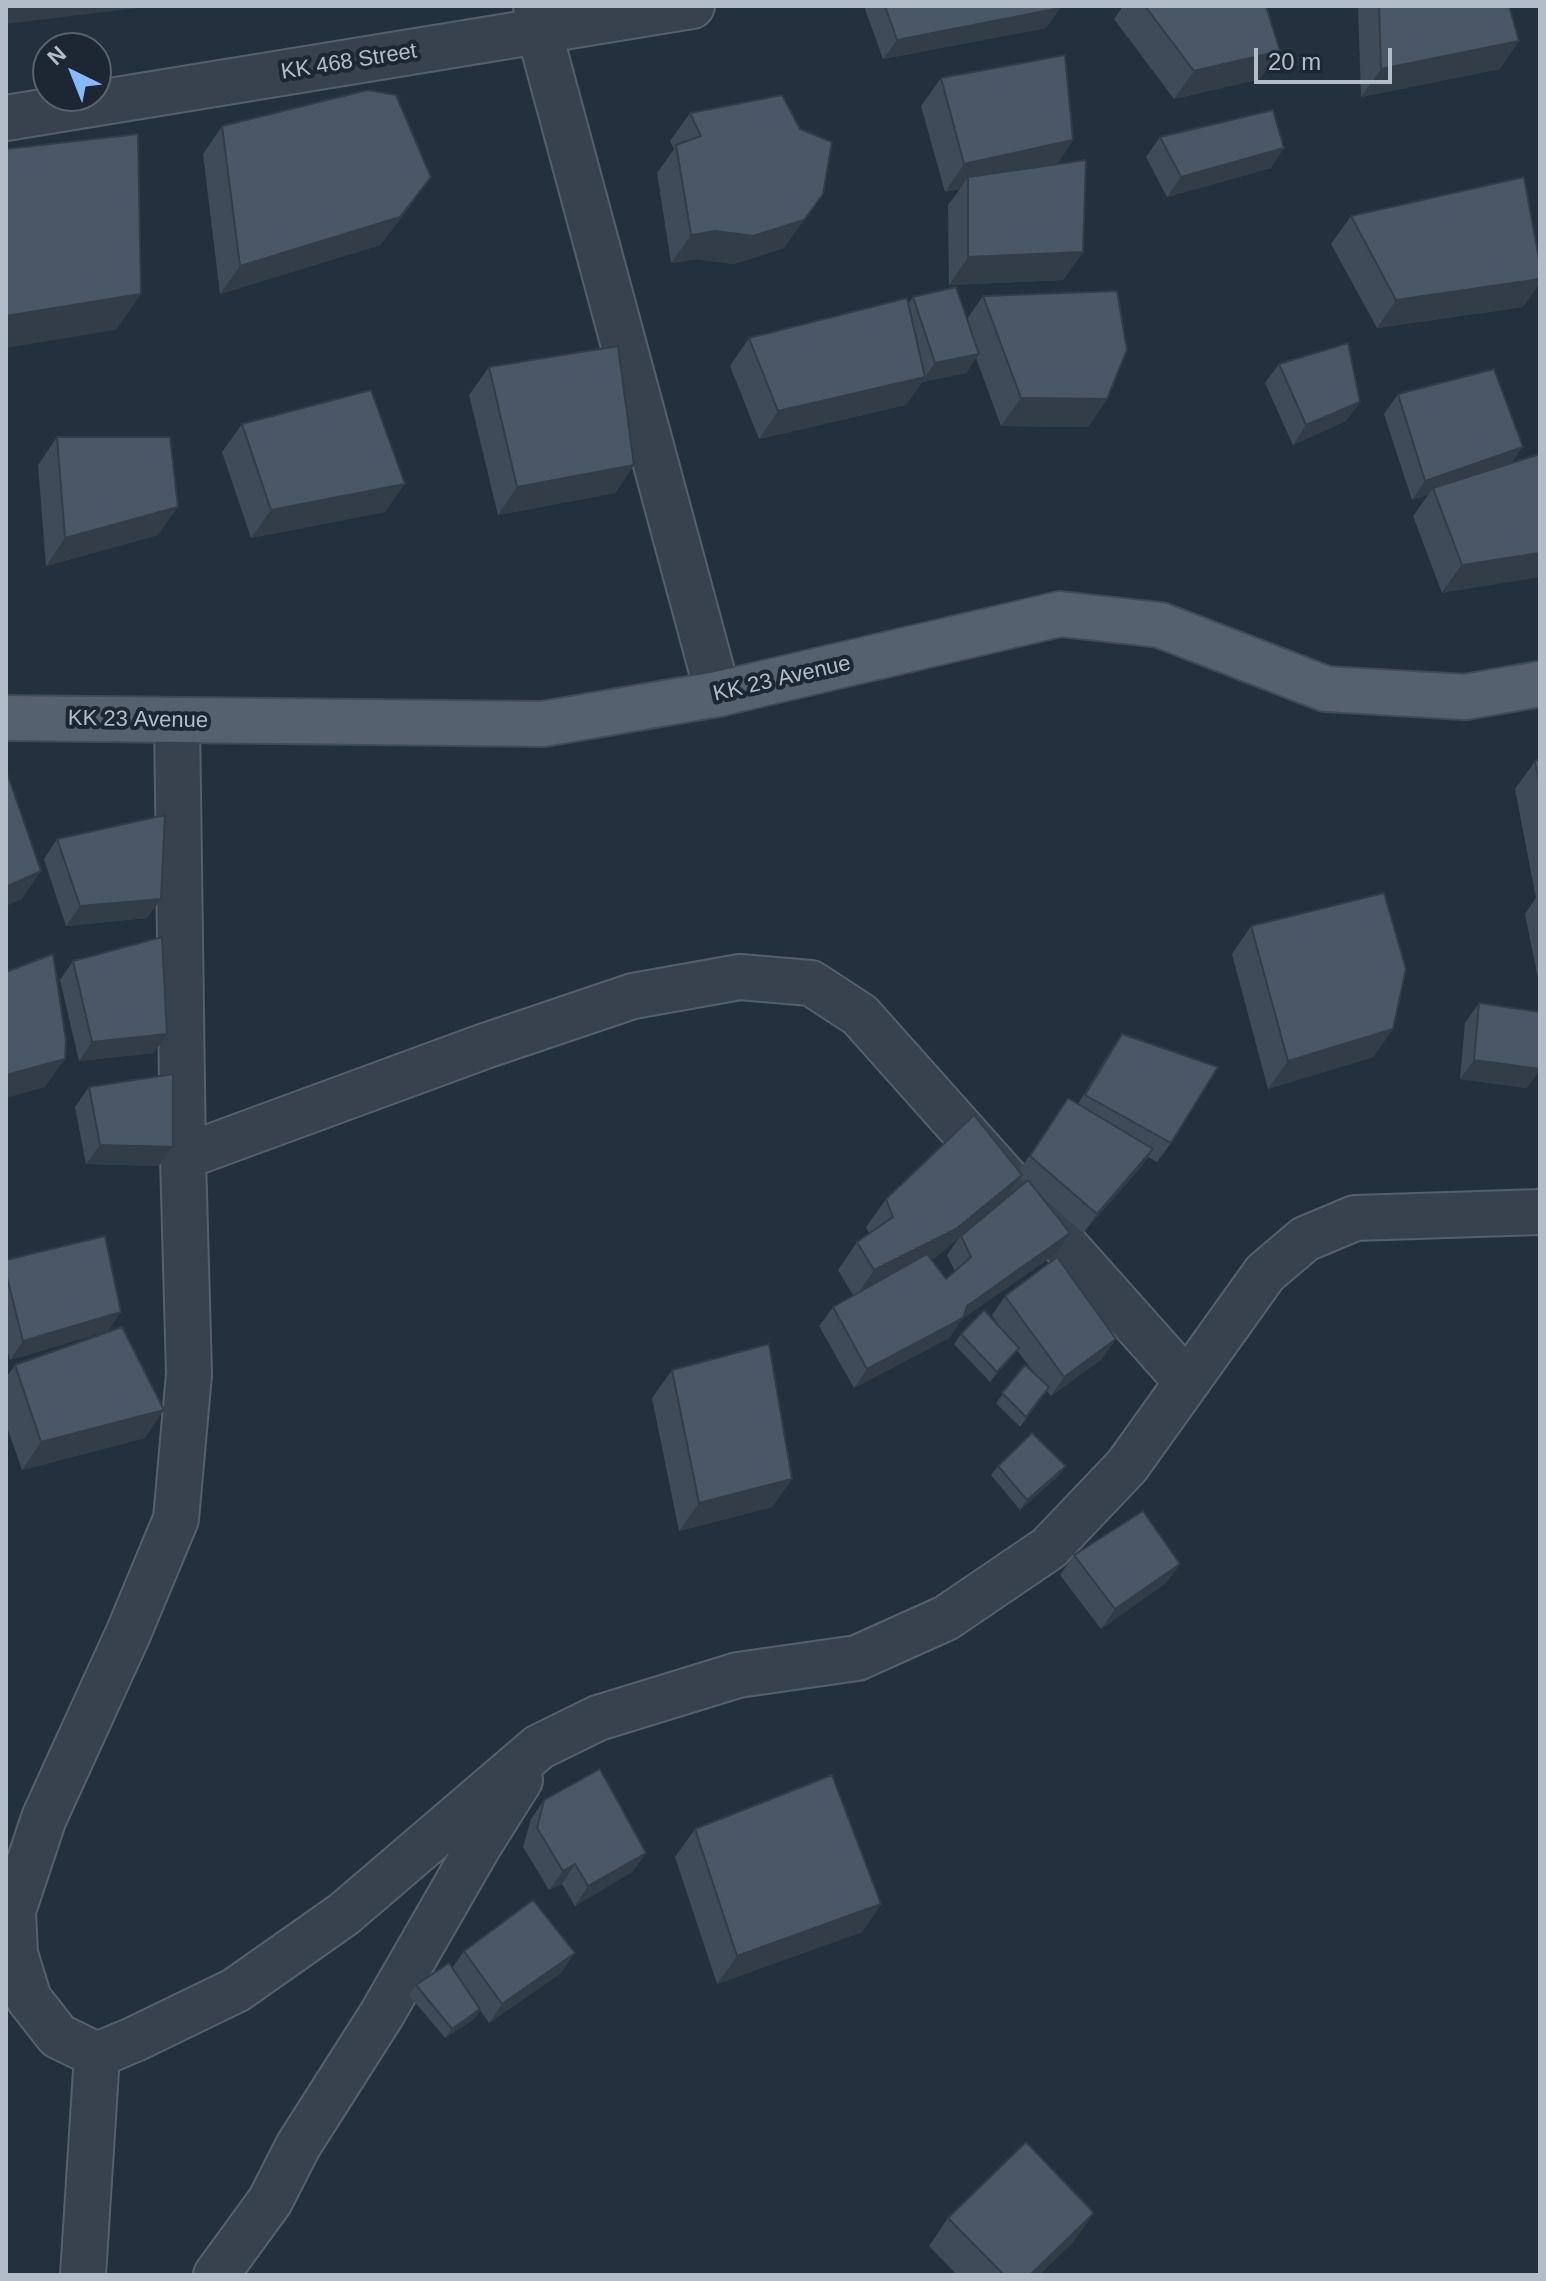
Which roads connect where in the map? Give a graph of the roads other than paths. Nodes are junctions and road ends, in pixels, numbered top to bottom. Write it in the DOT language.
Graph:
graph roads {
  1 [pos="692,6"];
  2 [pos="538,18"];
  3 [pos="6,118"];
  4 [pos="1540,684"];
  5 [pos="718,694"];
  6 [pos="6,718"];
  7 [pos="177,720"];
  8 [pos="183,1157"];
  9 [pos="1540,1212"];
  10 [pos="1187,1382"];
  11 [pos="539,1747"];
  12 [pos="97,2055"];
  13 [pos="83,2275"];
  14 [pos="216,2275"];
  1 -- 2 [label="street, KK 468 Street"];
  2 -- 3 [label="street, KK 468 Street"];
  2 -- 5 [label="street"];
  4 -- 5 [label="main road, KK 23 Avenue"];
  5 -- 7 [label="main road, KK 23 Avenue"];
  6 -- 7 [label="main road, KK 23 Avenue"];
  7 -- 8 [label="street"];
  8 -- 10 [label="street"];
  8 -- 12 [label="street"];
  9 -- 10 [label="street"];
  10 -- 11 [label="street"];
  11 -- 12 [label="street"];
  11 -- 14 [label="street"];
  12 -- 13 [label="street"];
}
